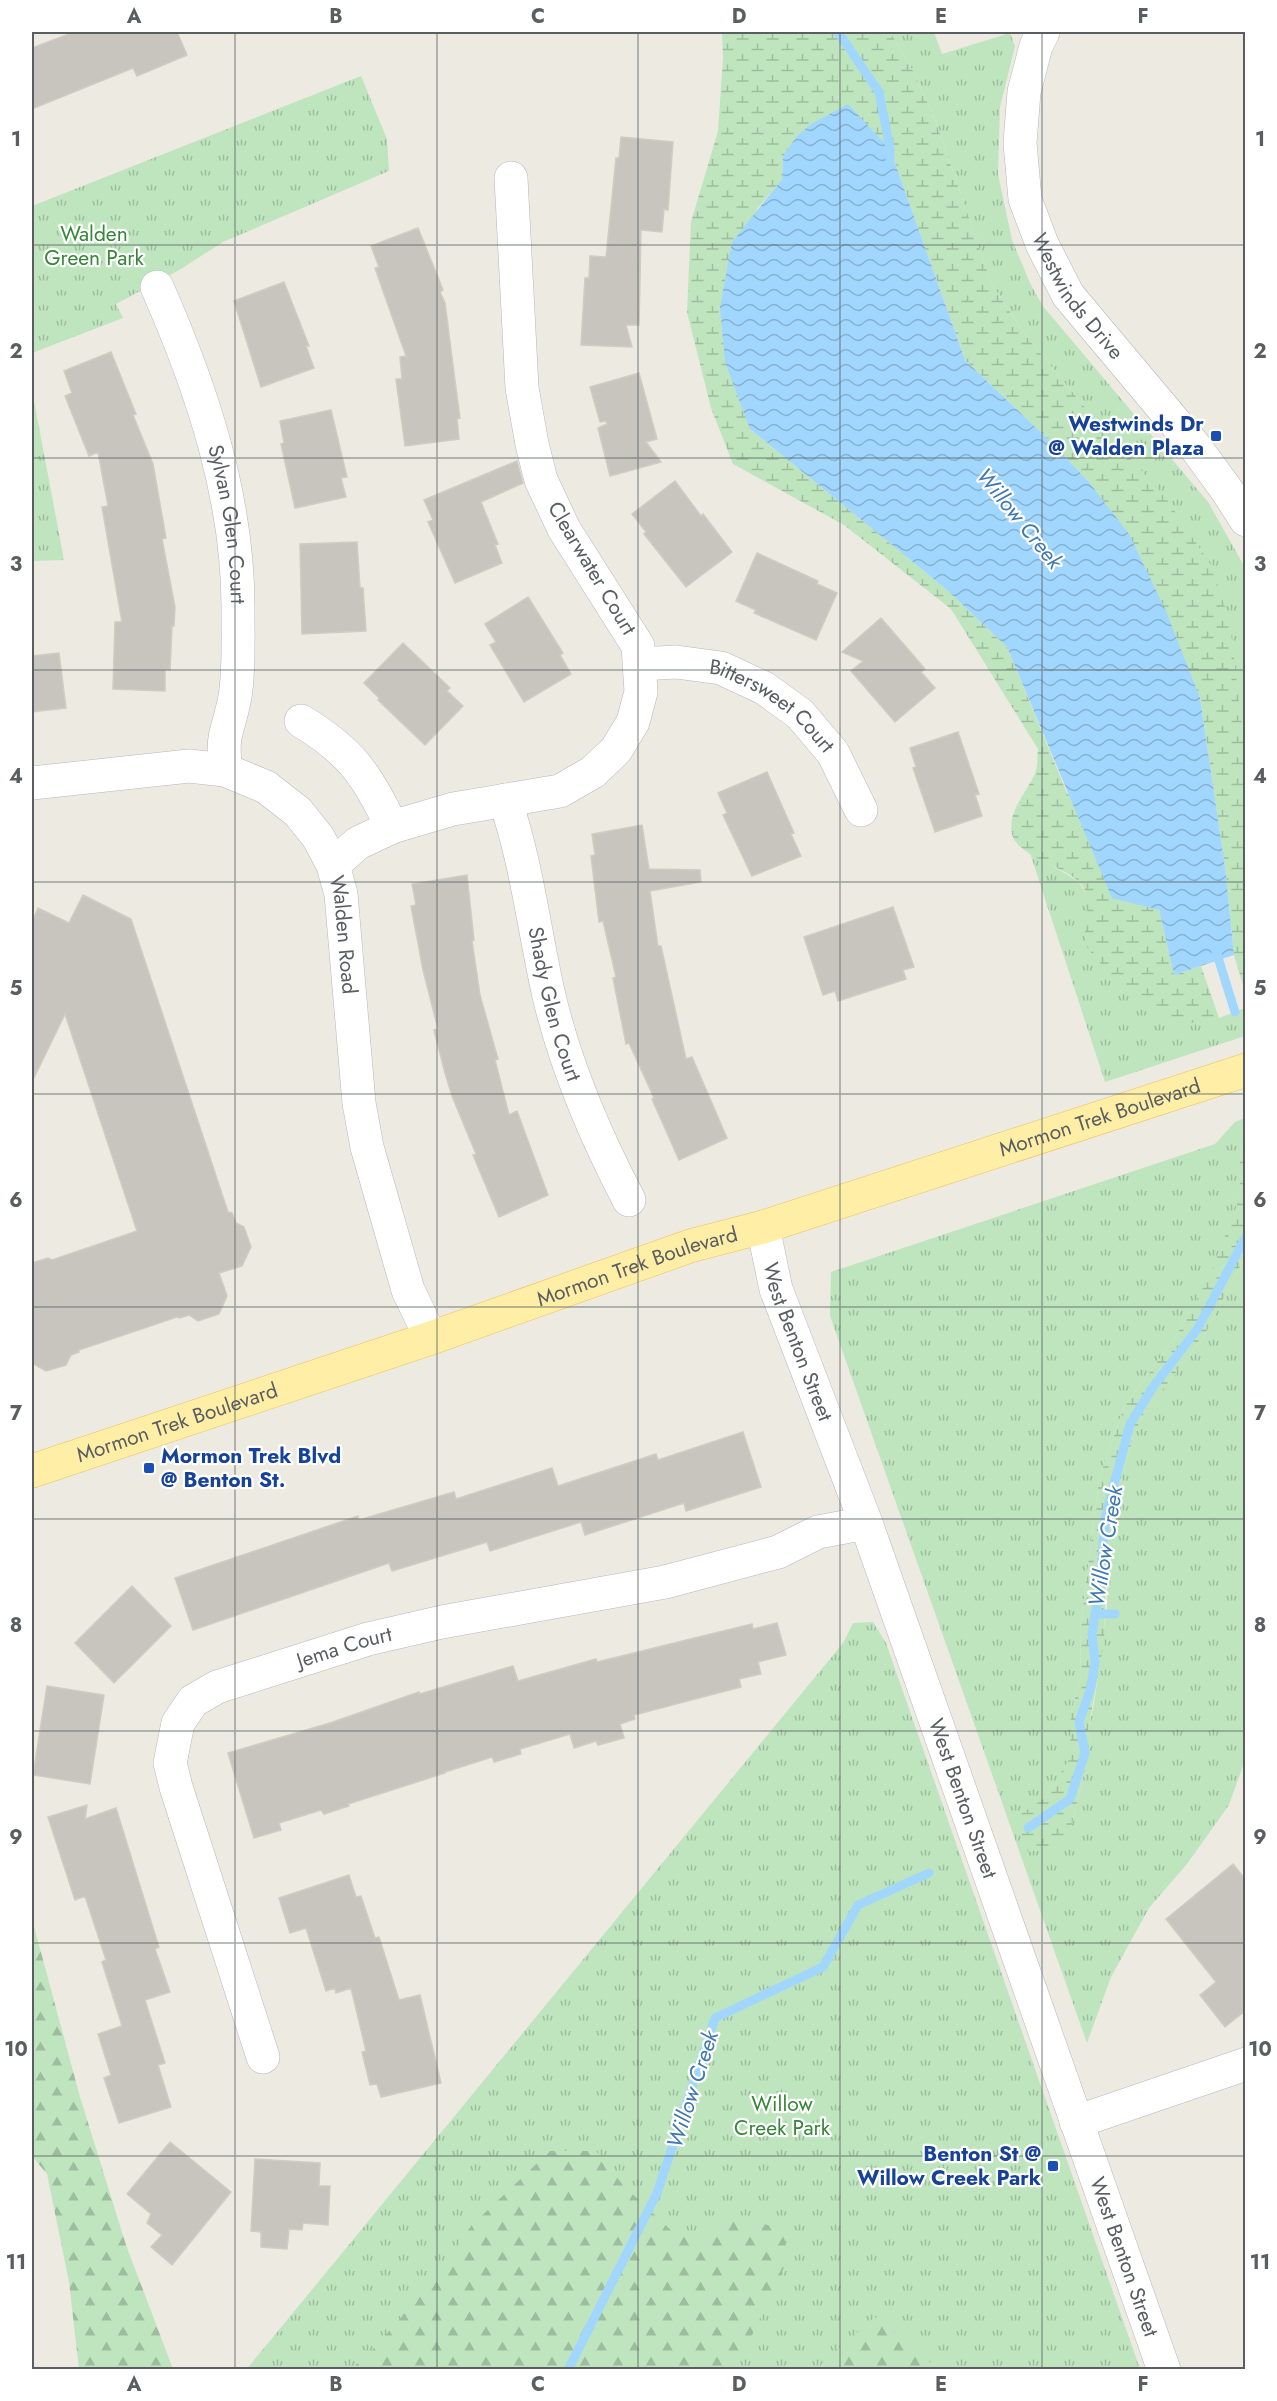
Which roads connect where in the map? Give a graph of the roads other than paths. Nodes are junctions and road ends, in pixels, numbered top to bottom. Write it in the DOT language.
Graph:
graph roads {
  1 [pos="1042,32"];
  2 [pos="511,178"];
  3 [pos="157,287"];
  4 [pos="1245,520"];
  5 [pos="641,664"];
  6 [pos="301,721"];
  7 [pos="225,770"];
  8 [pos="32,783"];
  9 [pos="505,800"];
  10 [pos="861,810"];
  11 [pos="392,826"];
  12 [pos="333,865"];
  13 [pos="1245,1070"];
  14 [pos="629,1200"];
  15 [pos="764,1227"];
  16 [pos="431,1338"];
  17 [pos="32,1471"];
  18 [pos="866,1523"];
  19 [pos="263,2057"];
  20 [pos="1245,2064"];
  21 [pos="1076,2122"];
  22 [pos="1164,2370"];
  1 -- 4 [label="street, Westwinds Drive"];
  2 -- 5 [label="street, Clearwater Court"];
  3 -- 7 [label="street, Sylvan Glen Court"];
  5 -- 9 [label="street, Clearwater Court"];
  5 -- 10 [label="street, Bittersweet Court"];
  6 -- 11 [label="street"];
  7 -- 8 [label="street, Walden Road"];
  7 -- 12 [label="street, Walden Road"];
  9 -- 11 [label="street, Clearwater Court"];
  9 -- 14 [label="street, Shady Glen Court"];
  11 -- 12 [label="street, Clearwater Court"];
  12 -- 16 [label="street, Walden Road"];
  13 -- 15 [label="main road, Mormon Trek Boulevard"];
  15 -- 16 [label="main road, Mormon Trek Boulevard"];
  15 -- 18 [label="street, West Benton Street"];
  16 -- 17 [label="main road, Mormon Trek Boulevard"];
  18 -- 19 [label="street, Jema Court"];
  18 -- 21 [label="street, West Benton Street"];
  20 -- 21 [label="street"];
  21 -- 22 [label="street, West Benton Street"];
}
